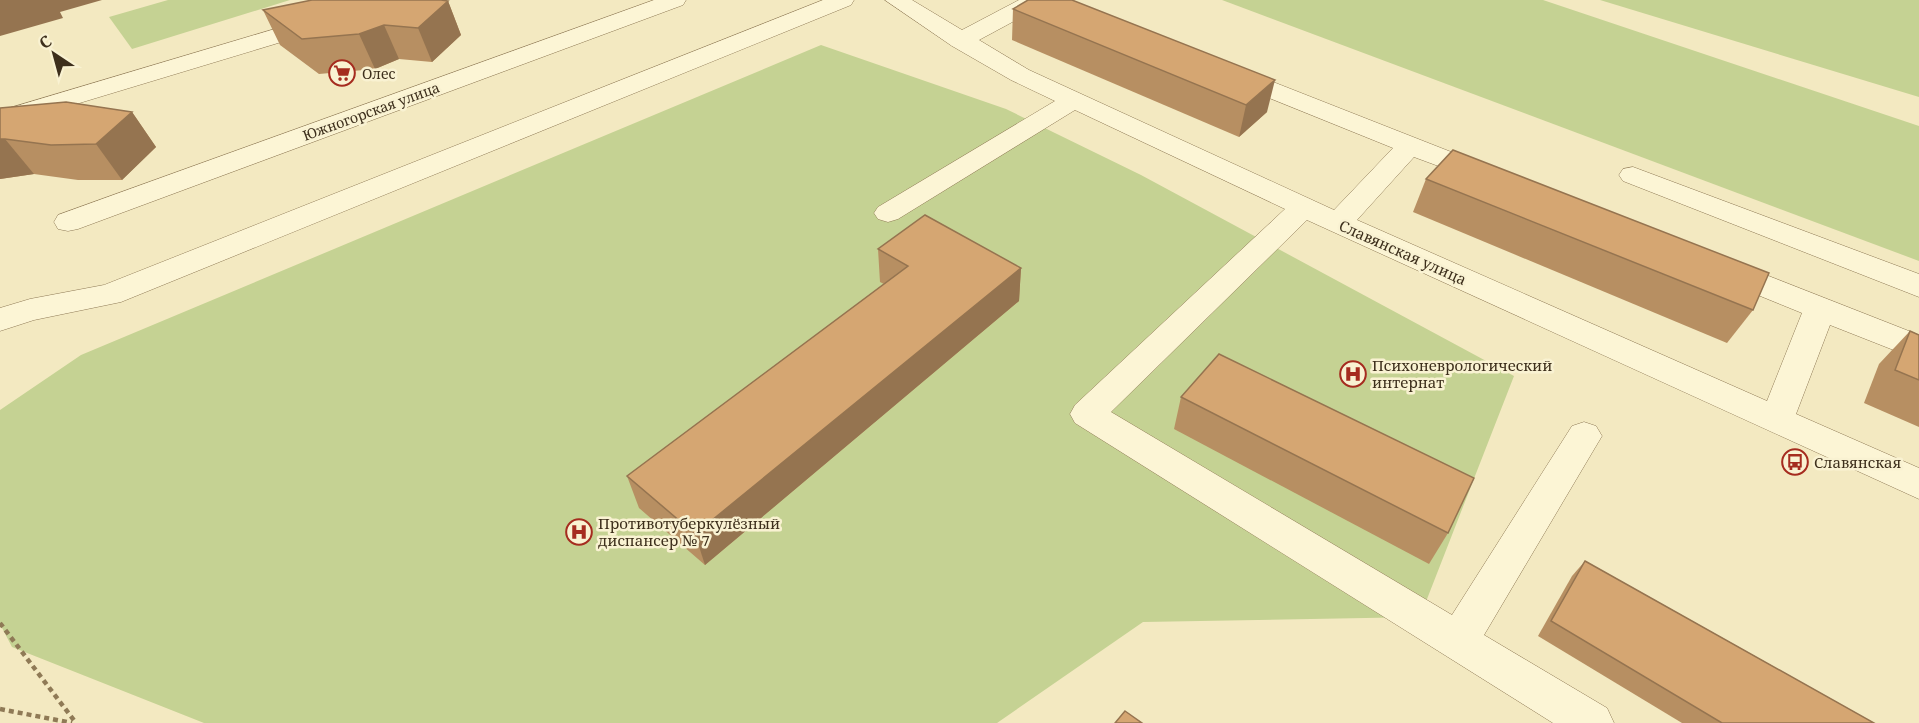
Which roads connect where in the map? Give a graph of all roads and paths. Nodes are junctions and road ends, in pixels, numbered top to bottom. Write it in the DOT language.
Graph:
graph roads {
  1 [pos="396,0"];
  2 [pos="675,0"];
  3 [pos="843,0"];
  4 [pos="896,0"];
  5 [pos="1046,1"];
  6 [pos="960,41"];
  7 [pos="1211,66"];
  8 [pos="1074,100"];
  9 [pos="0,119"];
  10 [pos="1410,146"];
  11 [pos="1633,175"];
  12 [pos="1510,185"];
  13 [pos="1304,207"];
  14 [pos="888,213"];
  15 [pos="68,222"];
  16 [pos="1338,223"];
  17 [pos="1698,260"];
  18 [pos="1919,286"];
  19 [pos="1820,309"];
  20 [pos="0,320"];
  21 [pos="1919,348"];
  22 [pos="1776,420"];
  23 [pos="1584,436"];
  24 [pos="1919,484"];
  25 [pos="0,623"];
  26 [pos="1458,641"];
  27 [pos="0,709"];
  28 [pos="74,723"];
  29 [pos="1592,723"];
  1 -- 9 [label="street"];
  2 -- 15 [label="street, Южногорская улица"];
  3 -- 20 [label="street"];
  4 -- 6 [label="street, Славянская улица"];
  5 -- 6 [label="street"];
  6 -- 8 [label="street, Славянская улица"];
  7 -- 10 [label="street"];
  8 -- 13 [label="street, Славянская улица"];
  8 -- 14 [label="street"];
  10 -- 12 [label="street"];
  10 -- 16 [label="street"];
  11 -- 18 [label="street"];
  13 -- 16 [label="street, Славянская улица"];
  13 -- 26 [label="street"];
  16 -- 22 [label="street, Славянская улица"];
  17 -- 19 [label="street"];
  19 -- 21 [label="street"];
  19 -- 22 [label="street"];
  22 -- 24 [label="street, Славянская улица"];
  23 -- 26 [label="street"];
  25 -- 28 [label="path"];
  26 -- 29 [label="street"];
  27 -- 28 [label="path"];
}
